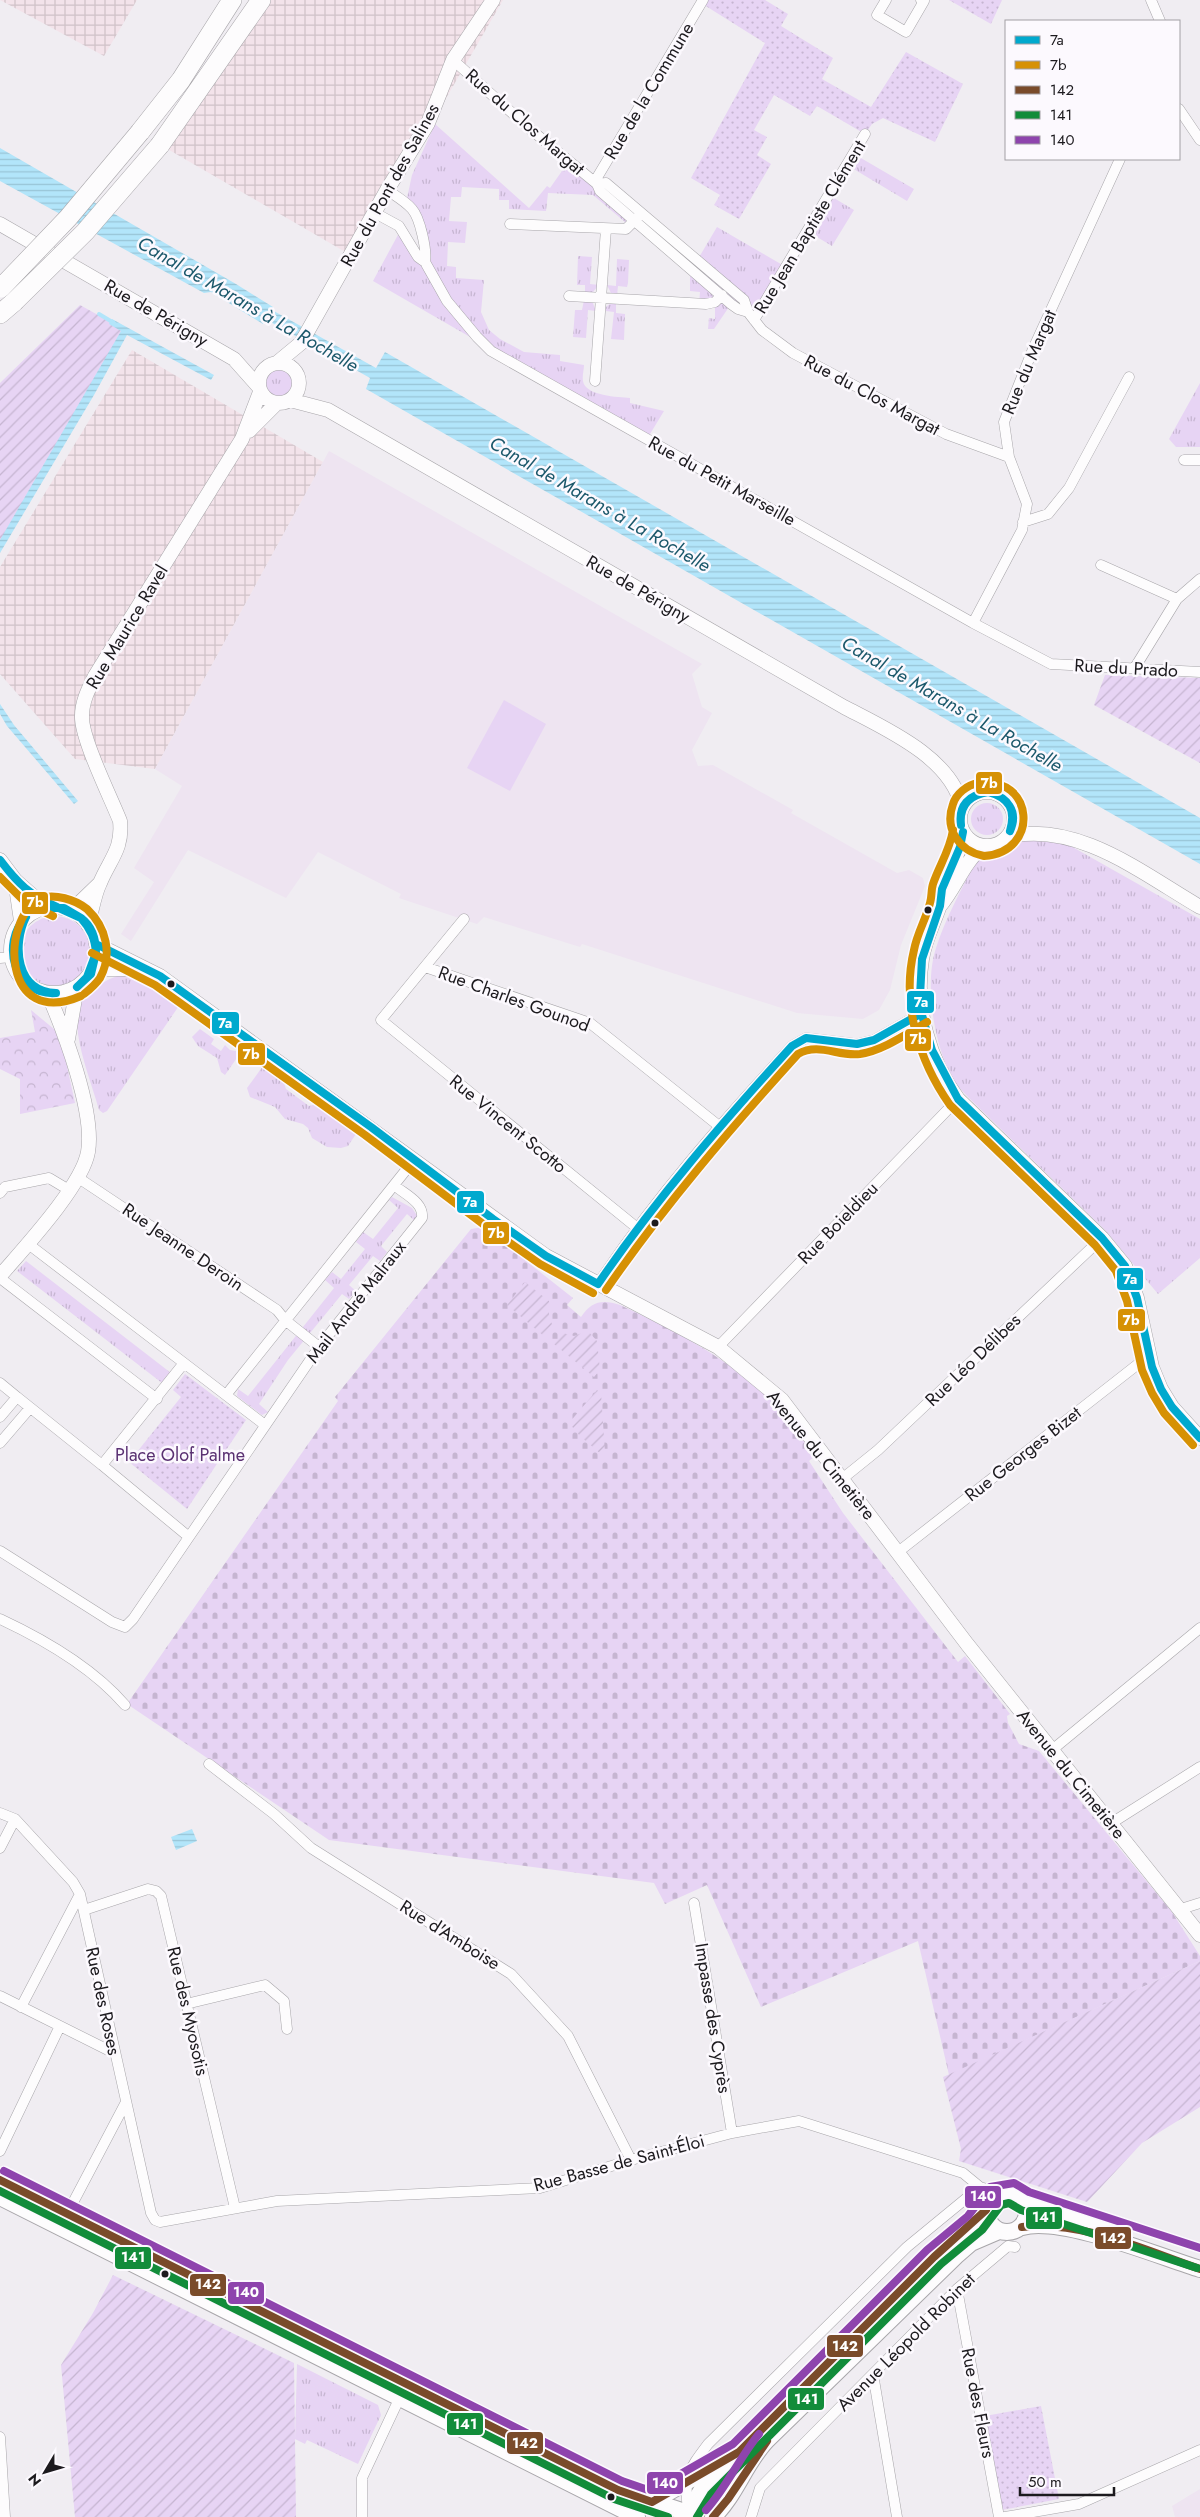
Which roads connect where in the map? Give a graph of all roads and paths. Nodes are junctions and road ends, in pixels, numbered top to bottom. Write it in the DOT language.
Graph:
graph roads {
  1 [pos="232,0"];
  2 [pos="260,0"];
  3 [pos="493,0"];
  4 [pos="703,0"];
  5 [pos="886,0"];
  6 [pos="921,0"];
  7 [pos="1151,0"];
  8 [pos="1160,20"];
  9 [pos="453,60"];
  10 [pos="1180,110"];
  11 [pos="865,134"];
  12 [pos="1200,140"];
  13 [pos="1120,160"];
  14 [pos="596,183"];
  15 [pos="387,190"];
  16 [pos="642,212"];
  17 [pos="375,213"];
  18 [pos="635,221"];
  19 [pos="0,224"];
  20 [pos="510,224"];
  21 [pos="606,229"];
  22 [pos="425,262"];
  23 [pos="0,288"];
  24 [pos="722,295"];
  25 [pos="569,296"];
  26 [pos="601,298"];
  27 [pos="0,314"];
  28 [pos="751,316"];
  29 [pos="301,343"];
  30 [pos="234,359"];
  31 [pos="272,365"];
  32 [pos="296,371"];
  33 [pos="1129,378"];
  34 [pos="595,381"];
  35 [pos="259,389"];
  36 [pos="283,402"];
  37 [pos="242,439"];
  38 [pos="1009,457"];
  39 [pos="1184,460"];
  40 [pos="1200,460"];
  41 [pos="1024,522"];
  42 [pos="1101,565"];
  43 [pos="1200,579"];
  44 [pos="1177,599"];
  45 [pos="974,623"];
  46 [pos="1051,664"];
  47 [pos="1134,669"];
  48 [pos="1200,672"];
  49 [pos="962,808"];
  50 [pos="963,832"];
  51 [pos="1007,837"];
  52 [pos="984,846"];
  53 [pos="0,860"];
  54 [pos="15,880"];
  55 [pos="99,883"];
  56 [pos="57,907"];
  57 [pos="940,907"];
  58 [pos="1200,907"];
  59 [pos="72,911"];
  60 [pos="464,920"];
  61 [pos="21,921"];
  62 [pos="88,924"];
  63 [pos="96,944"];
  64 [pos="5,958"];
  65 [pos="425,967"];
  66 [pos="93,969"];
  67 [pos="160,976"];
  68 [pos="77,988"];
  69 [pos="48,994"];
  70 [pos="922,1013"];
  71 [pos="68,1039"];
  72 [pos="958,1099"];
  73 [pos="719,1126"];
  74 [pos="414,1160"];
  75 [pos="77,1177"];
  76 [pos="394,1185"];
  77 [pos="69,1190"];
  78 [pos="0,1193"];
  79 [pos="636,1227"];
  80 [pos="1102,1238"];
  81 [pos="27,1244"];
  82 [pos="0,1277"];
  83 [pos="598,1284"];
  84 [pos="285,1320"];
  85 [pos="319,1347"];
  86 [pos="718,1347"];
  87 [pos="1150,1359"];
  88 [pos="184,1363"];
  89 [pos="0,1383"];
  90 [pos="226,1395"];
  91 [pos="16,1397"];
  92 [pos="157,1398"];
  93 [pos="30,1408"];
  94 [pos="0,1417"];
  95 [pos="265,1425"];
  96 [pos="1200,1438"];
  97 [pos="0,1444"];
  98 [pos="102,1465"];
  99 [pos="842,1479"];
  100 [pos="190,1537"];
  101 [pos="0,1551"];
  102 [pos="898,1552"];
  103 [pos="0,1619"];
  104 [pos="1200,1628"];
  105 [pos="126,1705"];
  106 [pos="1052,1750"];
  107 [pos="208,1764"];
  108 [pos="1200,1767"];
  109 [pos="0,1813"];
  110 [pos="15,1818"];
  111 [pos="1110,1824"];
  112 [pos="0,1848"];
  113 [pos="80,1894"];
  114 [pos="694,1903"];
  115 [pos="1200,1903"];
  116 [pos="1180,1909"];
  117 [pos="84,1910"];
  118 [pos="1200,1935"];
  119 [pos="0,1996"];
  120 [pos="186,2004"];
  121 [pos="21,2007"];
  122 [pos="60,2026"];
  123 [pos="287,2029"];
  124 [pos="114,2053"];
  125 [pos="126,2102"];
  126 [pos="732,2133"];
  127 [pos="0,2150"];
  128 [pos="631,2160"];
  129 [pos="0,2180"];
  130 [pos="980,2187"];
  131 [pos="999,2193"];
  132 [pos="0,2197"];
  133 [pos="1024,2201"];
  134 [pos="235,2208"];
  135 [pos="986,2208"];
  136 [pos="67,2214"];
  137 [pos="155,2220"];
  138 [pos="1022,2227"];
  139 [pos="999,2231"];
  140 [pos="1015,2247"];
  141 [pos="1200,2259"];
  142 [pos="1200,2269"];
  143 [pos="957,2289"];
  144 [pos="872,2374"];
  145 [pos="400,2397"];
  146 [pos="0,2437"];
  147 [pos="1200,2450"];
  148 [pos="739,2452"];
  149 [pos="685,2483"];
  150 [pos="652,2502"];
  151 [pos="620,2511"];
  152 [pos="725,2511"];
  153 [pos="688,2516"];
  154 [pos="4,2517"];
  155 [pos="362,2517"];
  156 [pos="637,2517"];
  157 [pos="714,2517"];
  158 [pos="751,2517"];
  159 [pos="897,2517"];
  160 [pos="999,2517"];
  161 [pos="1005,2517"];
  1 -- 23 [label="highway, bridge"];
  2 -- 27 [label="highway, bridge"];
  3 -- 9 [label="street, Rue du Pont des Salines"];
  4 -- 14 [label="street, Rue de la Commune"];
  5 -- 6 [label="street"];
  7 -- 8 [label="street"];
  9 -- 14 [label="street, Rue du Clos Margat"];
  9 -- 15 [label="street, Rue du Pont des Salines"];
  10 -- 12 [label="street"];
  11 -- 28 [label="street, Rue Jean Baptiste Clément"];
  13 -- 38 [label="street, Rue du Margat"];
  14 -- 16 [label="street, Rue du Clos Margat"];
  14 -- 18 [label="street, Rue du Clos Margat"];
  15 -- 17 [label="street, Rue du Pont des Salines"];
  15 -- 22 [label="street, Rue du Petit Marseille"];
  16 -- 18 [label="street"];
  16 -- 28 [label="street, Rue du Clos Margat"];
  17 -- 22 [label="street, Rue du Petit Marseille"];
  17 -- 29 [label="street, Rue du Pont des Salines"];
  18 -- 21 [label="street"];
  18 -- 24 [label="street, Rue du Clos Margat"];
  19 -- 30 [label="street, Rue de Périgny"];
  20 -- 21 [label="street"];
  21 -- 26 [label="street"];
  22 -- 45 [label="street, Rue du Petit Marseille"];
  24 -- 26 [label="street"];
  24 -- 28 [label="street, Rue du Clos Margat"];
  25 -- 26 [label="street"];
  26 -- 34 [label="street"];
  28 -- 38 [label="street, Rue du Clos Margat"];
  29 -- 31 [label="street, Rue du Pont des Salines"];
  29 -- 32 [label="street, Rue du Pont des Salines"];
  30 -- 31 [label="street, Rue de Périgny"];
  30 -- 35 [label="street, Rue de Périgny"];
  31 -- 32 [label="street"];
  31 -- 35 [label="street"];
  32 -- 36 [label="street"];
  33 -- 41 [label="street"];
  35 -- 36 [label="street"];
  35 -- 37 [label="street, Rue Maurice Ravel"];
  36 -- 37 [label="street, Rue Maurice Ravel"];
  36 -- 49 [label="street, Rue de Périgny"];
  37 -- 55 [label="street, Rue Maurice Ravel"];
  38 -- 41 [label="street, Rue du Margat"];
  39 -- 40 [label="street"];
  41 -- 45 [label="street, Rue du Margat"];
  42 -- 44 [label="street"];
  43 -- 44 [label="street"];
  44 -- 47 [label="street"];
  45 -- 46 [label="street, Rue du Petit Marseille"];
  46 -- 47 [label="street, Rue du Prado"];
  47 -- 48 [label="street, Rue du Prado"];
  49 -- 50 [label="street"];
  49 -- 51 [label="street"];
  50 -- 52 [label="street"];
  50 -- 57 [label="street"];
  51 -- 52 [label="street"];
  51 -- 58 [label="street"];
  52 -- 57 [label="street"];
  53 -- 54 [label="street"];
  54 -- 56 [label="street"];
  54 -- 61 [label="street"];
  55 -- 59 [label="street, Rue Maurice Ravel"];
  55 -- 62 [label="street, Rue Maurice Ravel"];
  56 -- 59 [label="street"];
  56 -- 61 [label="street"];
  57 -- 70 [label="street"];
  59 -- 62 [label="street"];
  60 -- 65 [label="street"];
  61 -- 64 [label="street"];
  62 -- 63 [label="street"];
  63 -- 66 [label="street"];
  63 -- 67 [label="street, Avenue du Cimetière"];
  64 -- 69 [label="street"];
  65 -- 73 [label="street, Rue Charles Gounod"];
  65 -- 79 [label="street, Rue Vincent Scotto"];
  66 -- 67 [label="street, Avenue du Cimetière"];
  66 -- 68 [label="street"];
  67 -- 74 [label="street, Avenue du Cimetière"];
  68 -- 69 [label="street"];
  68 -- 71 [label="street"];
  69 -- 71 [label="street"];
  70 -- 72 [label="street"];
  70 -- 73 [label="street"];
  71 -- 75 [label="street"];
  72 -- 80 [label="street"];
  72 -- 86 [label="street, Rue Boieldieu"];
  73 -- 79 [label="street"];
  74 -- 76 [label="street"];
  74 -- 83 [label="street, Avenue du Cimetière"];
  75 -- 77 [label="street"];
  75 -- 84 [label="street, Rue Jeanne Deroin"];
  76 -- 84 [label="street"];
  76 -- 85 [label="street, Mail André Malraux"];
  77 -- 78 [label="street"];
  77 -- 81 [label="street"];
  79 -- 83 [label="street"];
  80 -- 87 [label="street"];
  80 -- 99 [label="street, Rue Léo Délibes"];
  81 -- 82 [label="street"];
  81 -- 88 [label="street"];
  82 -- 92 [label="street"];
  83 -- 86 [label="street, Avenue du Cimetière"];
  84 -- 85 [label="street, Rue Jeanne Deroin"];
  84 -- 90 [label="street"];
  85 -- 95 [label="street, Mail André Malraux"];
  86 -- 99 [label="street, Avenue du Cimetière"];
  87 -- 96 [label="street"];
  87 -- 102 [label="street, Rue Georges Bizet"];
  88 -- 90 [label="street"];
  88 -- 92 [label="street"];
  89 -- 91 [label="street"];
  90 -- 95 [label="street"];
  91 -- 93 [label="street"];
  91 -- 94 [label="street"];
  92 -- 98 [label="street"];
  93 -- 97 [label="street"];
  93 -- 98 [label="street"];
  95 -- 100 [label="street"];
  98 -- 100 [label="street"];
  99 -- 102 [label="street, Avenue du Cimetière"];
  100 -- 101 [label="street"];
  102 -- 106 [label="street, Avenue du Cimetière"];
  103 -- 105 [label="street"];
  104 -- 106 [label="street"];
  106 -- 111 [label="street, Avenue du Cimetière"];
  107 -- 128 [label="street, Rue d'Amboise"];
  108 -- 111 [label="street"];
  109 -- 110 [label="street, Rue des Roses"];
  110 -- 112 [label="street"];
  110 -- 113 [label="street, Rue des Roses"];
  111 -- 116 [label="street, Avenue du Cimetière"];
  113 -- 117 [label="street, Rue des Roses"];
  113 -- 121 [label="street"];
  114 -- 126 [label="street, Impasse des Cyprès"];
  115 -- 116 [label="street"];
  116 -- 118 [label="street, Avenue du Cimetière"];
  117 -- 120 [label="street, Rue des Myosotis"];
  117 -- 124 [label="street, Rue des Roses"];
  119 -- 121 [label="street"];
  120 -- 123 [label="street"];
  120 -- 134 [label="street, Rue des Myosotis"];
  121 -- 122 [label="street"];
  122 -- 124 [label="street"];
  122 -- 127 [label="street"];
  124 -- 125 [label="street, Rue des Roses"];
  125 -- 136 [label="street"];
  125 -- 137 [label="street, Rue des Roses"];
  126 -- 128 [label="street, Rue Basse de Saint-Éloi"];
  126 -- 130 [label="street, Rue Basse de Saint-Éloi"];
  128 -- 134 [label="street, Rue Basse de Saint-Éloi"];
  129 -- 136 [label="main road"];
  130 -- 131 [label="street, Rue Basse de Saint-Éloi"];
  130 -- 135 [label="street"];
  130 -- 149 [label="street"];
  131 -- 133 [label="main road"];
  131 -- 135 [label="main road"];
  132 -- 145 [label="main road"];
  133 -- 138 [label="main road"];
  133 -- 141 [label="main road"];
  134 -- 137 [label="street, Rue Basse de Saint-Éloi"];
  135 -- 139 [label="main road"];
  135 -- 148 [label="main road"];
  136 -- 150 [label="main road"];
  138 -- 139 [label="main road"];
  138 -- 142 [label="main road"];
  139 -- 152 [label="main road, Avenue Léopold Robinet"];
  140 -- 143 [label="street, Avenue Léopold Robinet"];
  143 -- 144 [label="street, Avenue Léopold Robinet"];
  143 -- 160 [label="street, Rue des Fleurs"];
  144 -- 158 [label="street, Avenue Léopold Robinet"];
  144 -- 159 [label="street"];
  145 -- 151 [label="main road"];
  145 -- 155 [label="street"];
  146 -- 154 [label="street"];
  147 -- 161 [label="street"];
  148 -- 149 [label="main road"];
  148 -- 153 [label="main road"];
  149 -- 150 [label="main road"];
  149 -- 153 [label="street"];
  150 -- 153 [label="main road"];
  151 -- 156 [label="main road"];
  152 -- 157 [label="main road, Avenue Léopold Robinet"];
}
